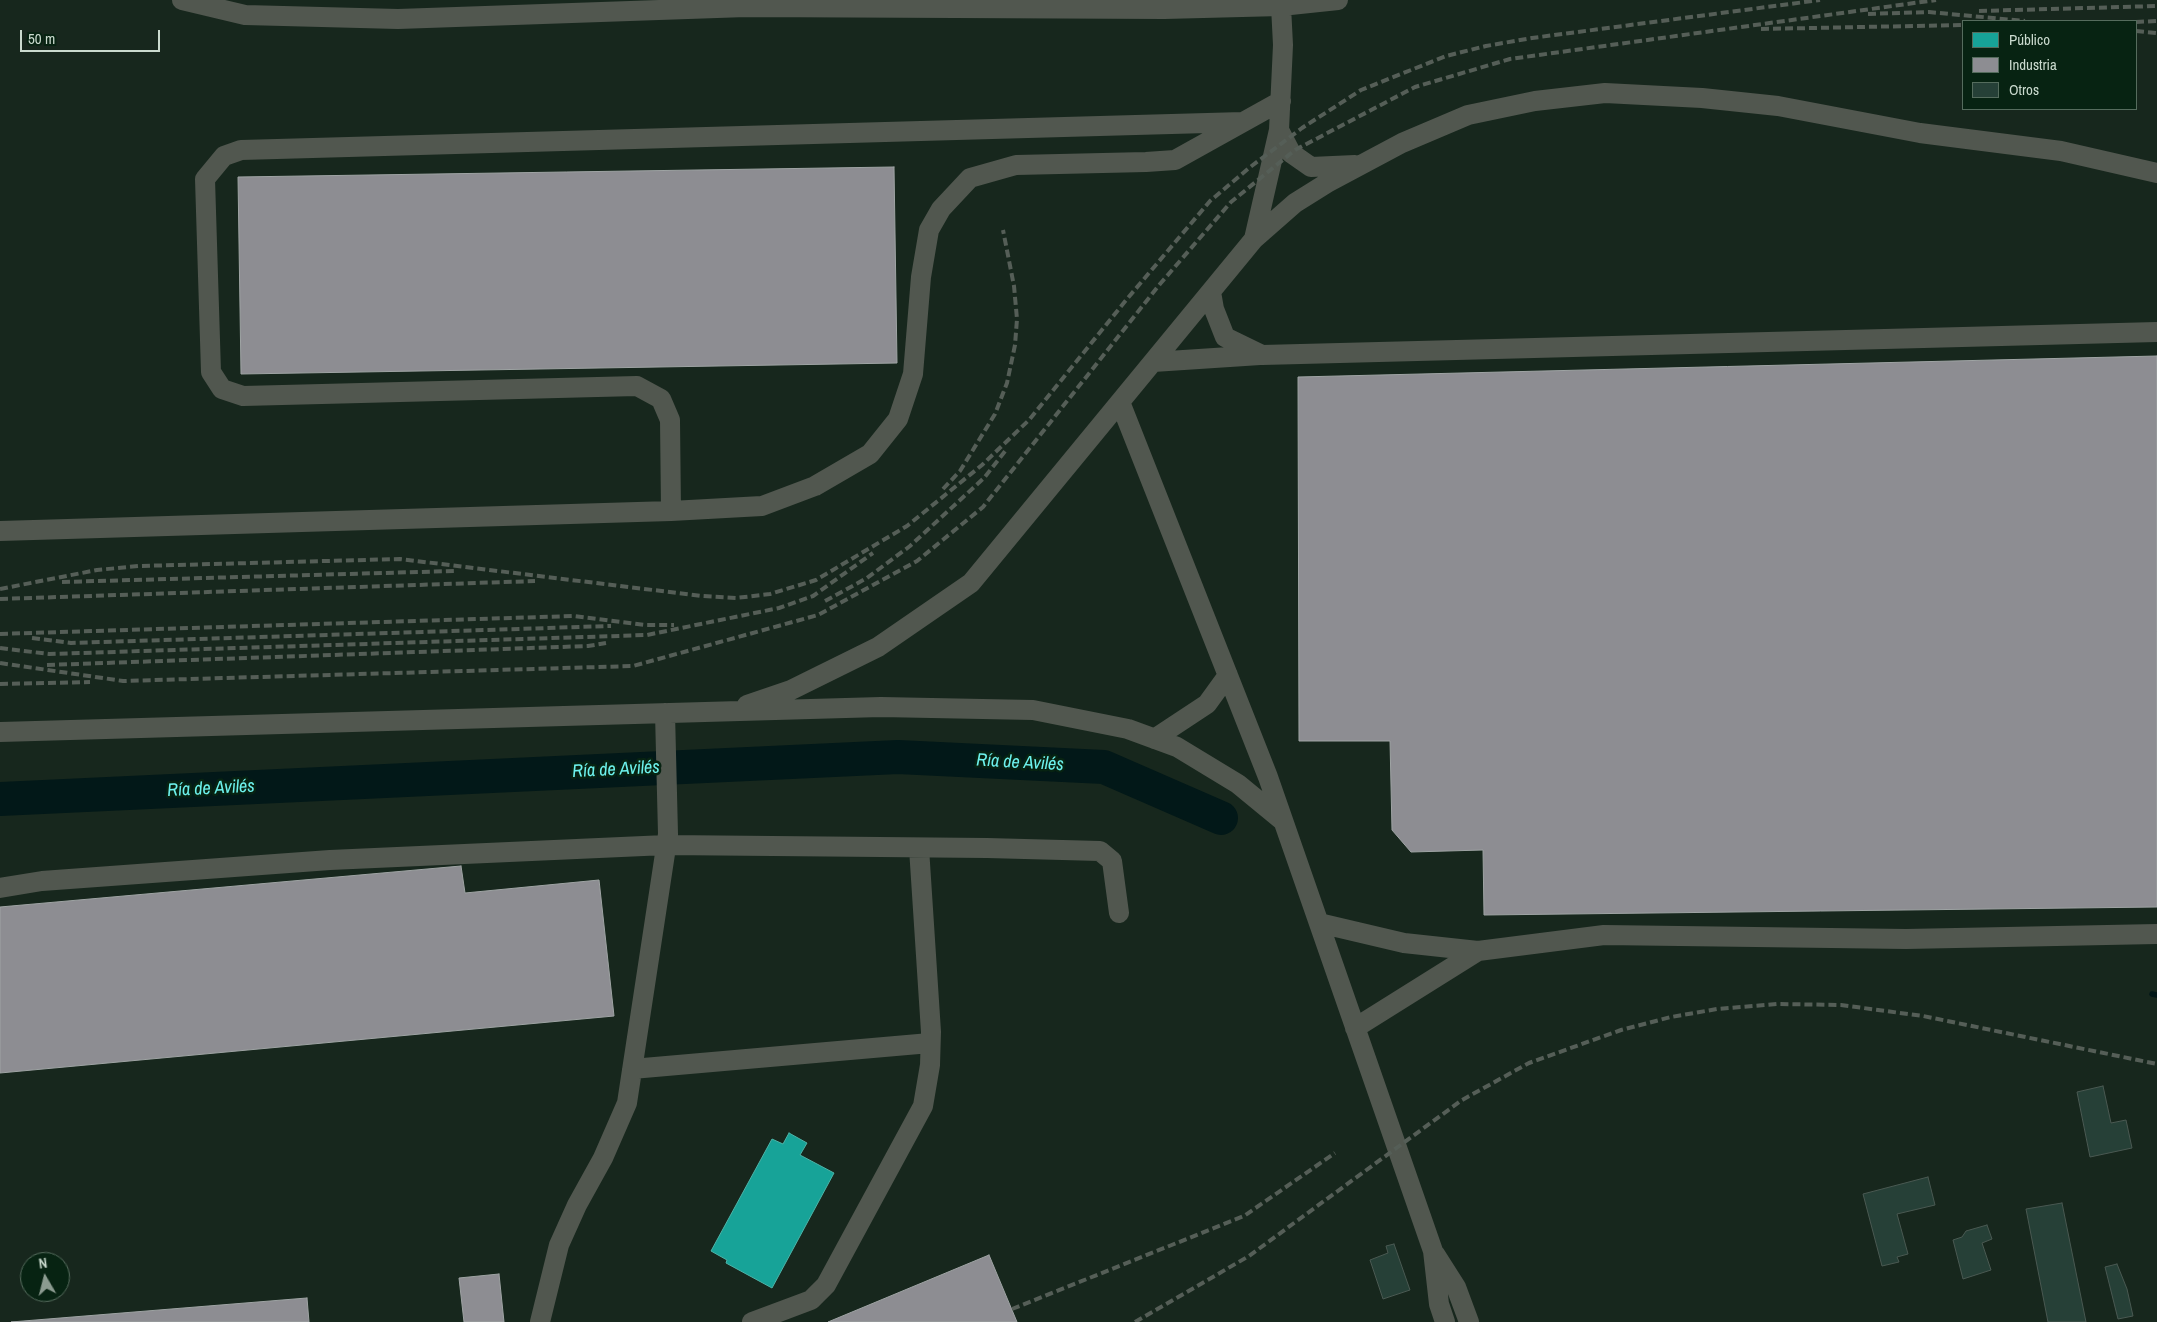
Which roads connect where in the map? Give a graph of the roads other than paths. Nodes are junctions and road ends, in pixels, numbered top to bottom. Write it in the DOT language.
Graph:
graph roads {
  1 [pos="182,0"];
  2 [pos="1338,0"];
  3 [pos="1164,5"];
  4 [pos="1281,6"];
  5 [pos="1281,101"];
  6 [pos="1243,122"];
  7 [pos="1279,130"];
  8 [pos="1362,164"];
  9 [pos="2157,173"];
  10 [pos="1254,239"];
  11 [pos="1211,292"];
  12 [pos="2157,332"];
  13 [pos="1262,354"];
  14 [pos="1153,362"];
  15 [pos="1120,402"];
  16 [pos="672,511"];
  17 [pos="0,531"];
  18 [pos="1228,675"];
  19 [pos="726,712"];
  20 [pos="665,713"];
  21 [pos="0,732"];
  22 [pos="1154,739"];
  23 [pos="1283,821"];
  24 [pos="667,840"];
  25 [pos="919,848"];
  26 [pos="0,888"];
  27 [pos="1119,913"];
  28 [pos="1319,923"];
  29 [pos="2157,934"];
  30 [pos="1478,950"];
  31 [pos="1355,1028"];
  32 [pos="930,1043"];
  33 [pos="632,1069"];
  34 [pos="1432,1251"];
  35 [pos="540,1322"];
  36 [pos="752,1322"];
  37 [pos="1445,1322"];
  38 [pos="1469,1322"];
  1 -- 3 [label="street"];
  2 -- 4 [label="street"];
  3 -- 4 [label="street"];
  4 -- 5 [label="street"];
  5 -- 6 [label="street"];
  5 -- 7 [label="street"];
  6 -- 16 [label="street"];
  6 -- 16 [label="street"];
  7 -- 8 [label="street"];
  7 -- 10 [label="street"];
  8 -- 9 [label="street"];
  8 -- 10 [label="street"];
  10 -- 11 [label="street"];
  11 -- 13 [label="street"];
  11 -- 14 [label="street"];
  12 -- 13 [label="street"];
  13 -- 14 [label="street"];
  14 -- 15 [label="street"];
  15 -- 18 [label="street"];
  15 -- 19 [label="street"];
  16 -- 17 [label="street"];
  18 -- 22 [label="street"];
  18 -- 23 [label="street"];
  19 -- 20 [label="street"];
  19 -- 22 [label="street"];
  20 -- 21 [label="street"];
  20 -- 24 [label="street"];
  22 -- 23 [label="street"];
  23 -- 28 [label="street"];
  24 -- 25 [label="street"];
  24 -- 26 [label="street"];
  24 -- 33 [label="street"];
  25 -- 27 [label="street"];
  25 -- 32 [label="street"];
  28 -- 30 [label="street"];
  28 -- 31 [label="street"];
  29 -- 30 [label="street"];
  30 -- 31 [label="street"];
  31 -- 34 [label="street"];
  32 -- 33 [label="street"];
  32 -- 36 [label="street"];
  33 -- 35 [label="street"];
  34 -- 37 [label="street"];
  34 -- 38 [label="street"];
}
